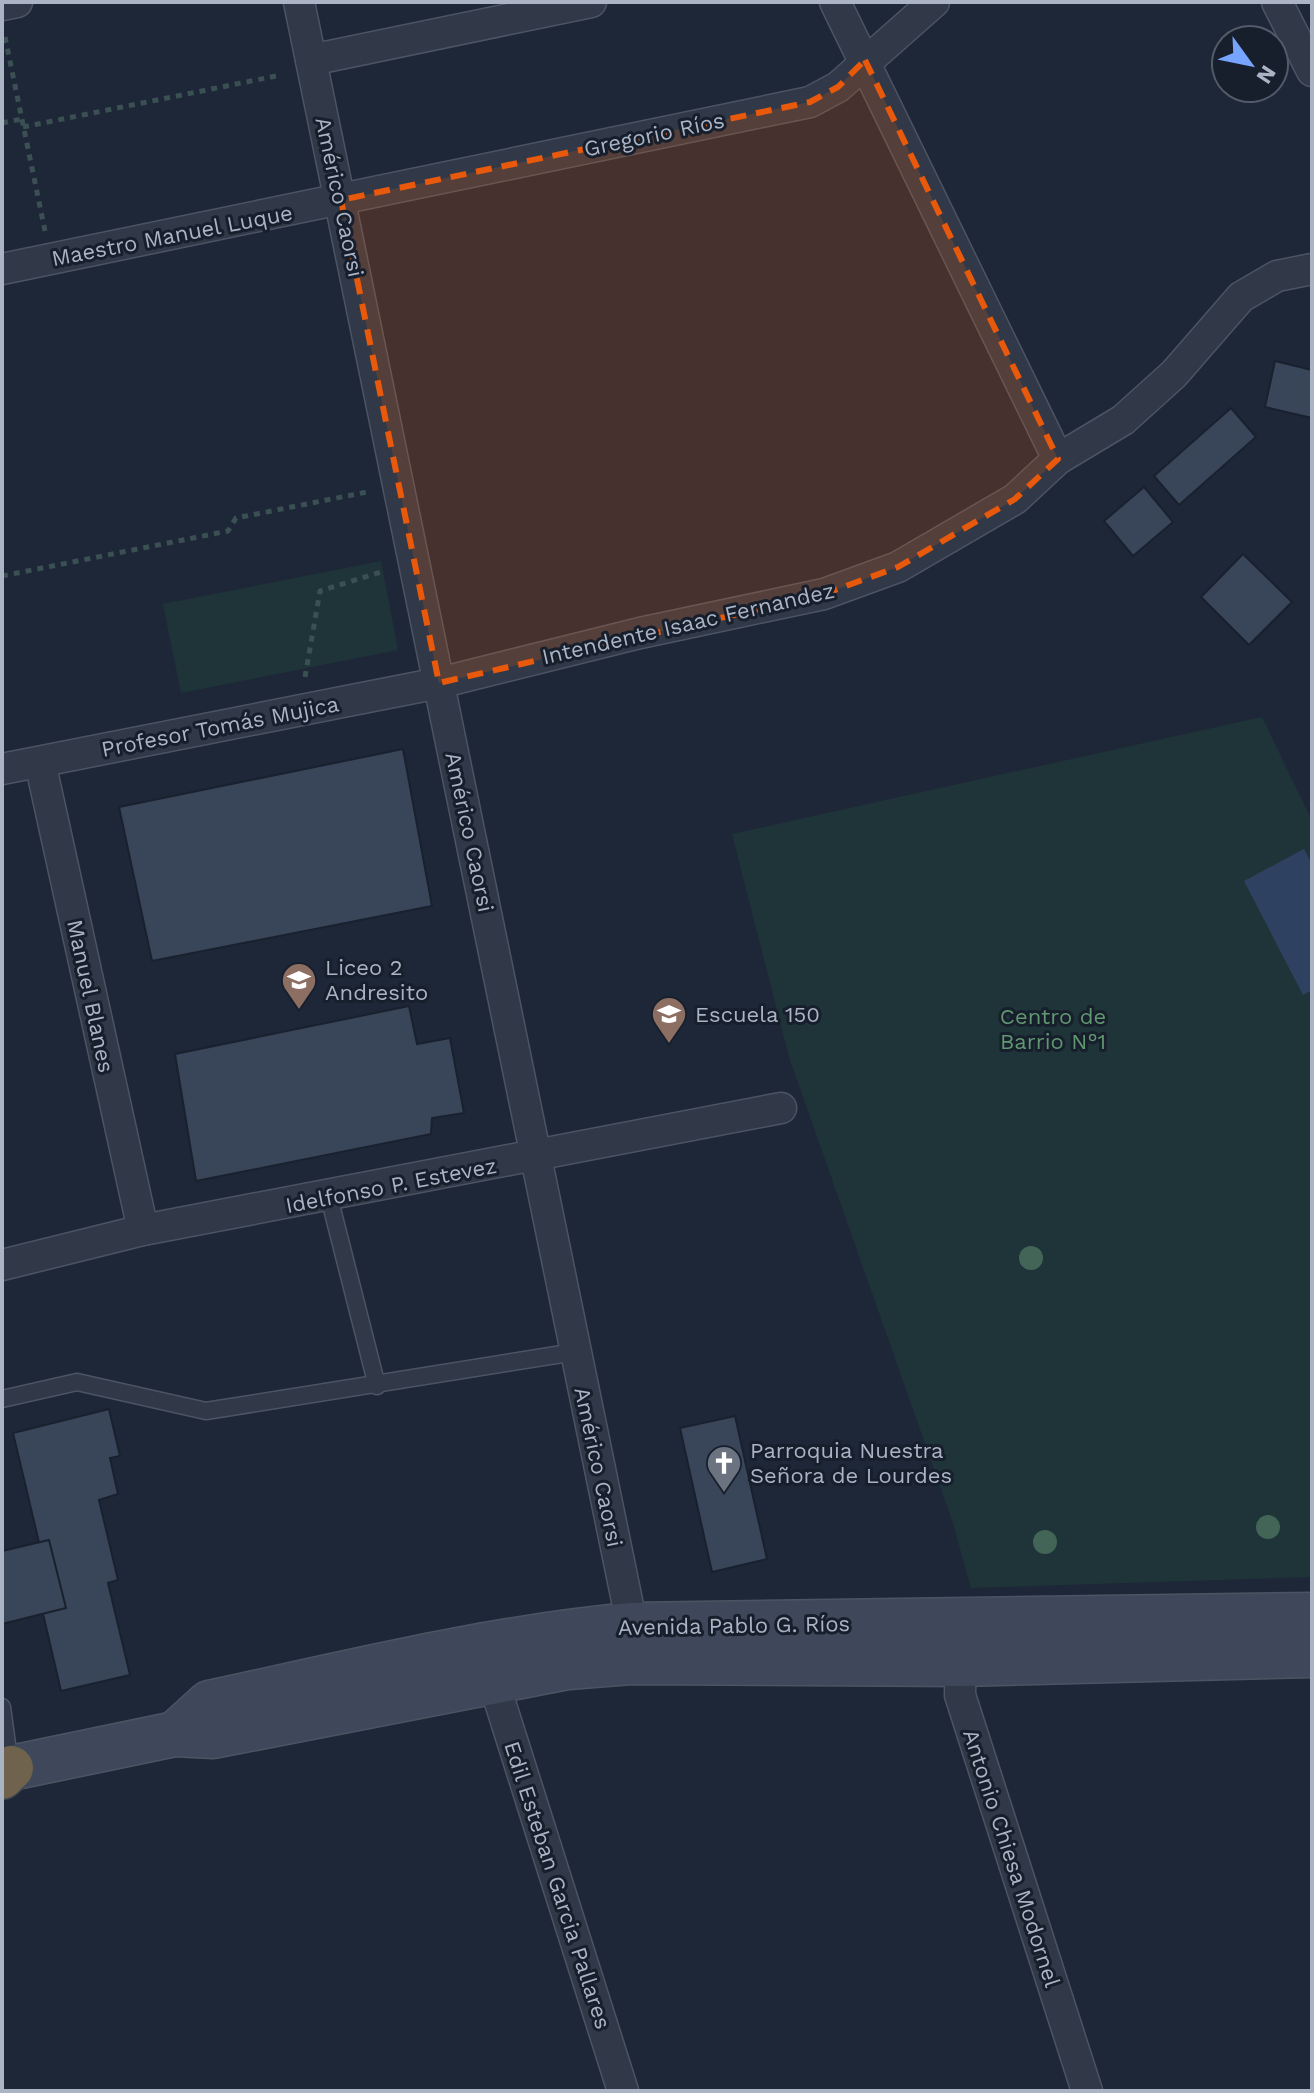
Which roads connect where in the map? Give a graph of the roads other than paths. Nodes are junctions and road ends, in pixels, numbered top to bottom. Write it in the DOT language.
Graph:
graph roads {
  1 [pos="17,2"];
  2 [pos="299,2"];
  3 [pos="591,2"];
  4 [pos="835,2"];
  5 [pos="934,2"];
  6 [pos="1277,2"];
  7 [pos="2,5"];
  8 [pos="865,60"];
  9 [pos="312,64"];
  10 [pos="1312,71"];
  11 [pos="341,200"];
  12 [pos="2,269"];
  13 [pos="1312,269"];
  14 [pos="1058,459"];
  15 [pos="439,683"];
  16 [pos="40,762"];
  17 [pos="2,769"];
  18 [pos="781,1108"];
  19 [pos="538,1157"];
  20 [pos="329,1197"];
  21 [pos="143,1230"];
  22 [pos="2,1265"];
  23 [pos="575,1352"];
  24 [pos="377,1386"];
  25 [pos="2,1399"];
  26 [pos="1312,1615"];
  27 [pos="961,1621"];
  28 [pos="631,1644"];
  29 [pos="1312,1655"];
  30 [pos="961,1664"];
  31 [pos="493,1680"];
  32 [pos="2,1707"];
  33 [pos="175,1734"];
  34 [pos="4,1771"];
  35 [pos="623,2091"];
  36 [pos="1087,2091"];
  1 -- 7 [label="street"];
  2 -- 9 [label="street, Américo Caorsi"];
  3 -- 9 [label="street"];
  4 -- 8 [label="street"];
  5 -- 8 [label="street, Gregorio Ríos"];
  6 -- 10 [label="street"];
  8 -- 11 [label="street, Gregorio Ríos"];
  8 -- 14 [label="street"];
  9 -- 11 [label="street, Américo Caorsi"];
  11 -- 12 [label="street, Maestro Manuel Luque"];
  11 -- 15 [label="street, Américo Caorsi"];
  13 -- 14 [label="street, Intendente Isaac Fernandez"];
  14 -- 15 [label="street, Intendente Isaac Fernandez"];
  15 -- 16 [label="street, Profesor Tomás Mujica"];
  15 -- 19 [label="street, Américo Caorsi"];
  16 -- 17 [label="street, Profesor Tomás Mujica"];
  16 -- 21 [label="street, Manuel Blanes"];
  18 -- 19 [label="street, Idelfonso P. Estevez"];
  19 -- 20 [label="street, Idelfonso P. Estevez"];
  19 -- 23 [label="street, Américo Caorsi"];
  20 -- 21 [label="street, Idelfonso P. Estevez"];
  20 -- 24 [label="lane"];
  21 -- 22 [label="street, Idelfonso P. Estevez"];
  23 -- 24 [label="lane"];
  23 -- 28 [label="street, Américo Caorsi"];
  24 -- 25 [label="lane"];
  26 -- 27 [label="street, Avenida Pablo G. Ríos"];
  27 -- 28 [label="street, Avenida Pablo G. Ríos"];
  27 -- 30 [label="street, Antonio Chiesa Modornel"];
  28 -- 30 [label="street, Avenida Pablo G. Ríos"];
  28 -- 31 [label="street, Avenida Pablo G. Ríos"];
  28 -- 33 [label="street, Avenida Pablo G. Ríos"];
  29 -- 30 [label="street, Avenida Pablo G. Ríos"];
  30 -- 36 [label="street, Antonio Chiesa Modornel"];
  31 -- 33 [label="street, Avenida Pablo G. Ríos"];
  31 -- 35 [label="street, Edil Esteban Garcia Pallares"];
  32 -- 34 [label="lane"];
  33 -- 34 [label="street, Avenida Pablo G. Ríos"];
}
